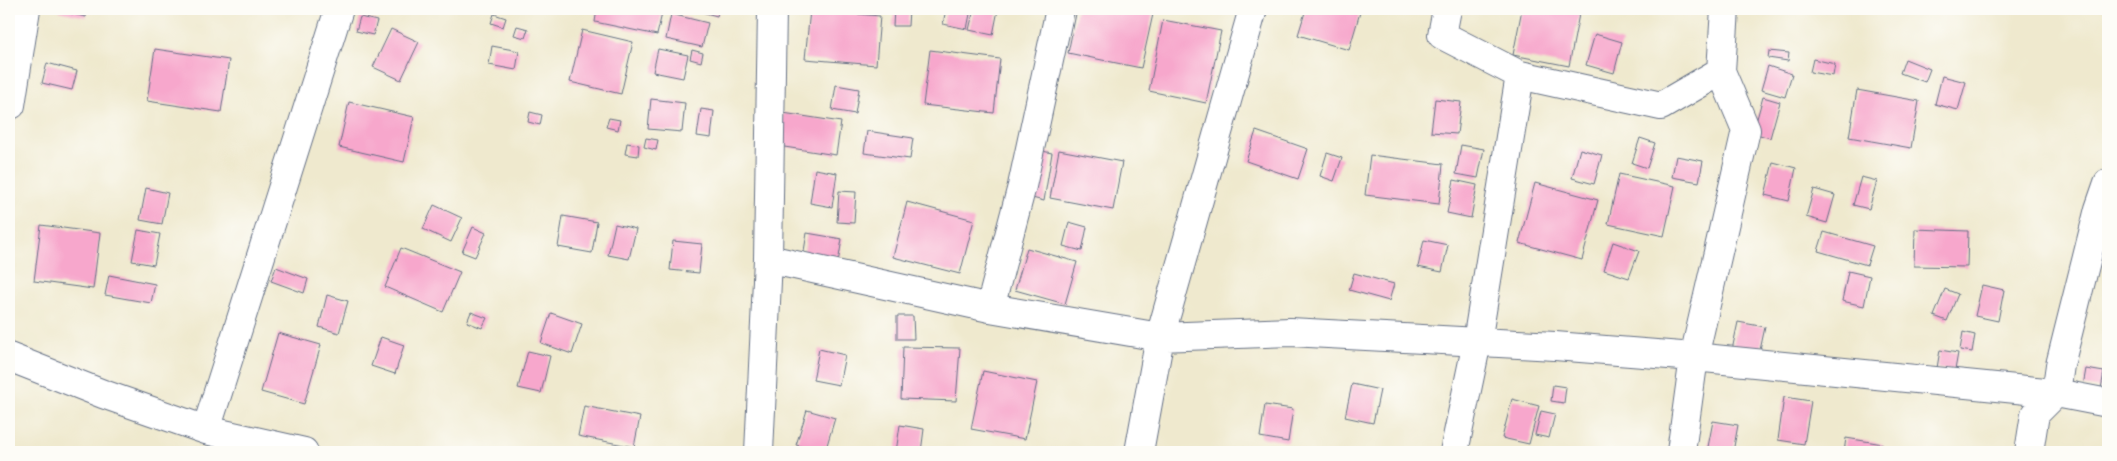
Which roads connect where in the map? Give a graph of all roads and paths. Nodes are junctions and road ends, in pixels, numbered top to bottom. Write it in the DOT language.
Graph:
graph roads {
  1 [pos="26,9"];
  2 [pos="339,9"];
  3 [pos="772,9"];
  4 [pos="1060,9"];
  5 [pos="1253,9"];
  6 [pos="1447,9"];
  7 [pos="1725,9"];
  8 [pos="1721,71"];
  9 [pos="1520,75"];
  10 [pos="11,105"];
  11 [pos="2108,183"];
  12 [pos="768,258"];
  13 [pos="990,308"];
  14 [pos="1160,337"];
  15 [pos="1477,342"];
  16 [pos="9,357"];
  17 [pos="1694,357"];
  18 [pos="2056,392"];
  19 [pos="2108,403"];
  20 [pos="206,430"];
  21 [pos="304,452"];
  22 [pos="759,452"];
  23 [pos="1139,452"];
  24 [pos="1454,452"];
  25 [pos="1681,452"];
  26 [pos="2029,452"];
  1 -- 10 [label="street"];
  2 -- 20 [label="street"];
  3 -- 12 [label="street"];
  4 -- 13 [label="street"];
  5 -- 14 [label="street"];
  6 -- 9 [label="street"];
  7 -- 8 [label="street"];
  8 -- 9 [label="street"];
  8 -- 17 [label="street"];
  9 -- 15 [label="street"];
  11 -- 18 [label="street"];
  12 -- 13 [label="street"];
  12 -- 22 [label="street"];
  13 -- 14 [label="street"];
  14 -- 15 [label="street"];
  14 -- 23 [label="street"];
  15 -- 17 [label="street"];
  15 -- 24 [label="street"];
  16 -- 20 [label="street"];
  17 -- 18 [label="street"];
  17 -- 25 [label="street"];
  18 -- 19 [label="street"];
  18 -- 26 [label="street"];
  20 -- 21 [label="street"];
}
